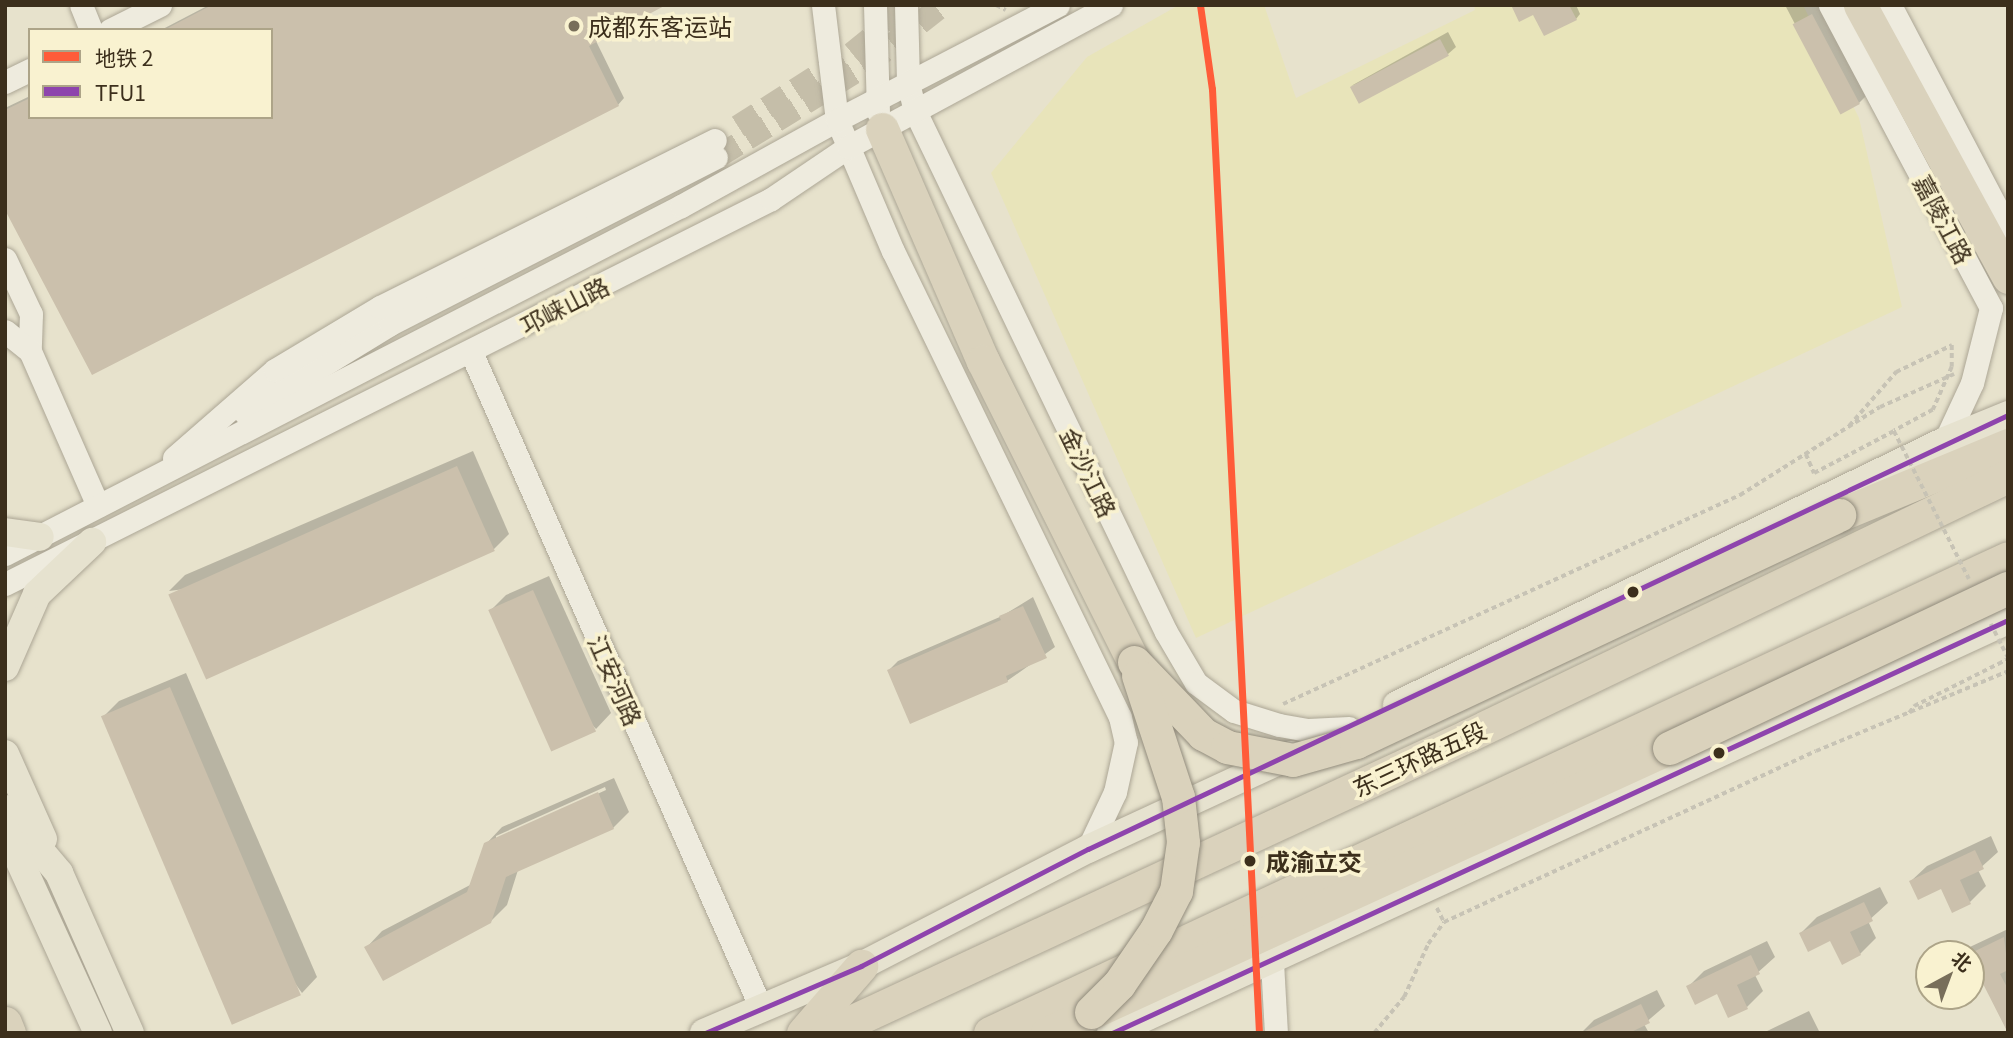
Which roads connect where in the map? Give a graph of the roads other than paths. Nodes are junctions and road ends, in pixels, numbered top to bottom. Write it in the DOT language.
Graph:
graph roads {
  1 [pos="81,5"];
  2 [pos="160,5"];
  3 [pos="823,5"];
  4 [pos="875,5"];
  5 [pos="906,5"];
  6 [pos="1058,5"];
  7 [pos="1111,5"];
  8 [pos="1830,5"];
  9 [pos="1860,5"];
  10 [pos="1890,5"];
  11 [pos="90,28"];
  12 [pos="114,28"];
  13 [pos="28,71"];
  14 [pos="5,82"];
  15 [pos="908,83"];
  16 [pos="915,111"];
  17 [pos="879,115"];
  18 [pos="836,120"];
  19 [pos="848,147"];
  20 [pos="717,148"];
  21 [pos="2008,230"];
  22 [pos="5,259"];
  23 [pos="2008,277"];
  24 [pos="31,314"];
  25 [pos="5,329"];
  26 [pos="30,351"];
  27 [pos="471,352"];
  28 [pos="2008,415"];
  29 [pos="1945,441"];
  30 [pos="2008,445"];
  31 [pos="2008,476"];
  32 [pos="148,481"];
  33 [pos="98,506"];
  34 [pos="5,532"];
  35 [pos="40,537"];
  36 [pos="92,542"];
  37 [pos="5,554"];
  38 [pos="2008,558"];
  39 [pos="5,584"];
  40 [pos="2008,588"];
  41 [pos="1999,621"];
  42 [pos="1134,662"];
  43 [pos="5,667"];
  44 [pos="1349,728"];
  45 [pos="5,754"];
  46 [pos="5,809"];
  47 [pos="5,829"];
  48 [pos="1088,849"];
  49 [pos="59,873"];
  50 [pos="1272,962"];
  51 [pos="861,965"];
  52 [pos="761,1008"];
  53 [pos="1101,1022"];
  54 [pos="98,1033"];
  55 [pos="130,1033"];
  56 [pos="704,1033"];
  57 [pos="803,1033"];
  58 [pos="827,1033"];
  59 [pos="990,1033"];
  60 [pos="1047,1033"];
  61 [pos="1276,1033"];
  1 -- 11 [label="street"];
  2 -- 12 [label="street"];
  3 -- 18 [label="street"];
  4 -- 17 [label="street"];
  5 -- 15 [label="street, 金沙江路"];
  6 -- 15 [label="street, 邛崃山路"];
  7 -- 16 [label="street, 邛崃山路"];
  8 -- 29 [label="street, 嘉陵江路"];
  9 -- 23 [label="highway"];
  10 -- 21 [label="street"];
  13 -- 14 [label="street"];
  15 -- 16 [label="street, 金沙江路"];
  15 -- 17 [label="street, 邛崃山路"];
  16 -- 17 [label="street, 邛崃山路"];
  16 -- 44 [label="street, 金沙江路"];
  17 -- 18 [label="street, 邛崃山路"];
  17 -- 19 [label="street, 邛崃山路"];
  17 -- 42 [label="highway"];
  18 -- 19 [label="street"];
  18 -- 32 [label="street, 邛崃山路"];
  19 -- 27 [label="street, 邛崃山路"];
  19 -- 48 [label="street"];
  20 -- 32 [label="street"];
  22 -- 24 [label="street"];
  24 -- 25 [label="street"];
  24 -- 26 [label="street"];
  25 -- 26 [label="street"];
  26 -- 33 [label="street"];
  27 -- 36 [label="street, 邛崃山路"];
  27 -- 52 [label="street, 江安河路"];
  28 -- 29 [label="main road"];
  29 -- 44 [label="main road"];
  30 -- 42 [label="highway, bridge"];
  31 -- 58 [label="highway, 东三环路五段"];
  32 -- 33 [label="street, 邛崃山路"];
  33 -- 35 [label="street, 邛崃山路"];
  34 -- 35 [label="main road"];
  35 -- 37 [label="street, 邛崃山路"];
  36 -- 39 [label="street, 邛崃山路"];
  36 -- 43 [label="main road"];
  38 -- 59 [label="highway"];
  40 -- 53 [label="highway, bridge"];
  41 -- 50 [label="main road"];
  42 -- 53 [label="highway, bridge"];
  44 -- 48 [label="main road"];
  45 -- 49 [label="main road"];
  46 -- 49 [label="main road"];
  47 -- 54 [label="main road"];
  48 -- 51 [label="main road"];
  49 -- 55 [label="main road"];
  50 -- 53 [label="main road"];
  50 -- 61 [label="street"];
  51 -- 52 [label="main road"];
  51 -- 57 [label="highway"];
  52 -- 56 [label="main road"];
  53 -- 60 [label="highway"];
}
